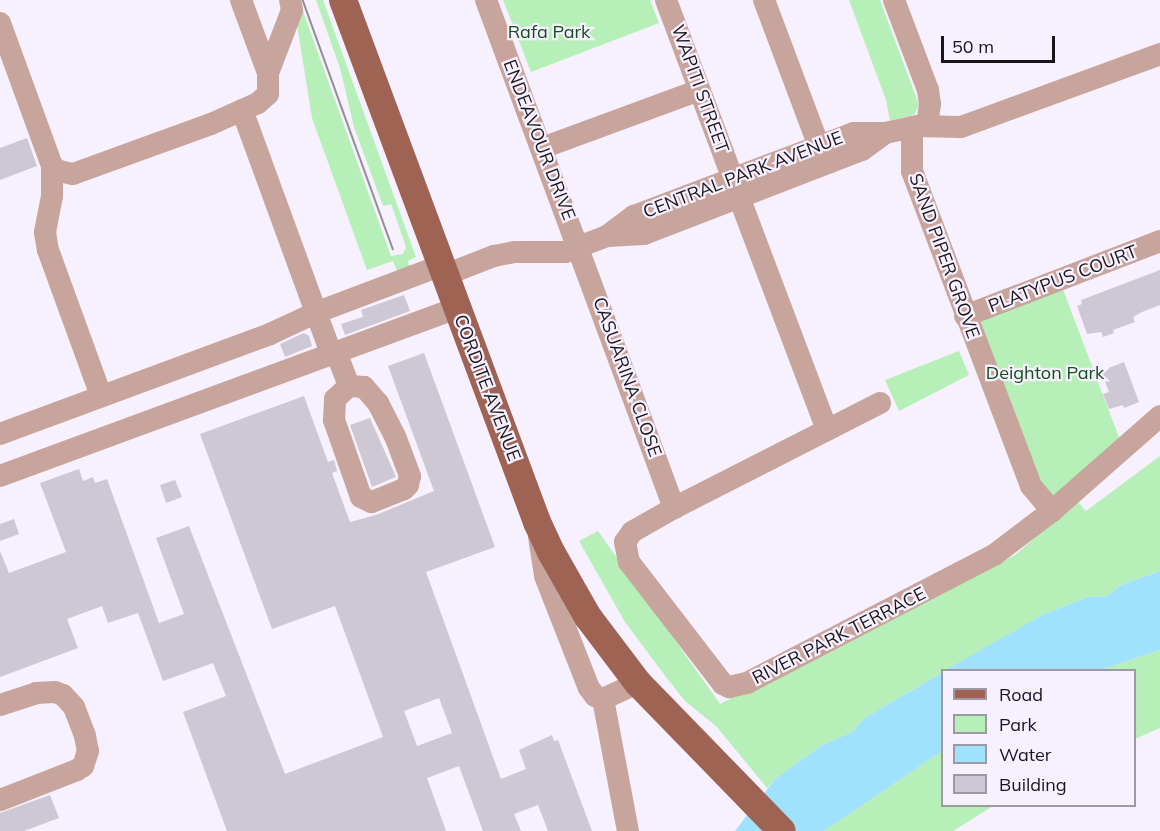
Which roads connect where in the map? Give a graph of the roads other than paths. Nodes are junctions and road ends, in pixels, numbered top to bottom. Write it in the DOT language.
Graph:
graph roads {
  1 [pos="241,0"];
  2 [pos="290,0"];
  3 [pos="343,0"];
  4 [pos="486,0"];
  5 [pos="666,0"];
  6 [pos="764,0"];
  7 [pos="896,0"];
  8 [pos="0,23"];
  9 [pos="1158,59"];
  10 [pos="268,73"];
  11 [pos="700,90"];
  12 [pos="242,110"];
  13 [pos="920,127"];
  14 [pos="885,133"];
  15 [pos="819,146"];
  16 [pos="542,148"];
  17 [pos="52,166"];
  18 [pos="736,188"];
  19 [pos="1160,242"];
  20 [pos="579,247"];
  21 [pos="443,270"];
  22 [pos="457,308"];
  23 [pos="315,313"];
  24 [pos="965,316"];
  25 [pos="334,352"];
  26 [pos="349,386"];
  27 [pos="101,396"];
  28 [pos="880,403"];
  29 [pos="1160,416"];
  30 [pos="827,430"];
  31 [pos="0,434"];
  32 [pos="0,476"];
  33 [pos="674,508"];
  34 [pos="1052,511"];
  35 [pos="537,522"];
  36 [pos="638,683"];
  37 [pos="603,699"];
  38 [pos="0,705"];
  39 [pos="0,800"];
  40 [pos="628,831"];
  41 [pos="782,831"];
  1 -- 10 [label="street"];
  2 -- 10 [label="street"];
  3 -- 21 [label="main road, CORDITE AVENUE"];
  4 -- 16 [label="street, ENDEAVOUR DRIVE"];
  5 -- 11 [label="street, WAPITI STREET"];
  6 -- 15 [label="street"];
  7 -- 13 [label="street, SAND PIPER GROVE"];
  8 -- 17 [label="street"];
  9 -- 13 [label="street, CENTRAL PARK AVENUE"];
  10 -- 12 [label="street"];
  11 -- 16 [label="street"];
  11 -- 18 [label="street, WAPITI STREET"];
  12 -- 17 [label="street"];
  12 -- 23 [label="street"];
  13 -- 14 [label="street, CENTRAL PARK AVENUE"];
  13 -- 24 [label="street, SAND PIPER GROVE"];
  14 -- 15 [label="street, CENTRAL PARK AVENUE"];
  14 -- 18 [label="street, CENTRAL PARK AVENUE"];
  15 -- 18 [label="street, CENTRAL PARK AVENUE"];
  16 -- 20 [label="street, ENDEAVOUR DRIVE"];
  17 -- 27 [label="street"];
  18 -- 20 [label="street, CENTRAL PARK AVENUE"];
  18 -- 30 [label="street"];
  19 -- 24 [label="street, PLATYPUS COURT"];
  20 -- 21 [label="street, CENTRAL PARK AVENUE"];
  20 -- 33 [label="street, CASUARINA CLOSE"];
  21 -- 22 [label="main road, CORDITE AVENUE"];
  21 -- 23 [label="street, CENTRAL PARK AVENUE"];
  22 -- 25 [label="street"];
  22 -- 35 [label="main road, CORDITE AVENUE"];
  23 -- 25 [label="street"];
  23 -- 27 [label="street, CENTRAL PARK AVENUE"];
  24 -- 34 [label="street, SAND PIPER GROVE"];
  25 -- 26 [label="street"];
  25 -- 32 [label="street"];
  26 -- 26 [label="street"];
  27 -- 31 [label="street, CENTRAL PARK AVENUE"];
  28 -- 30 [label="street, RIVER PARK TERRACE"];
  29 -- 34 [label="street, RIVER PARK TERRACE"];
  30 -- 33 [label="street, RIVER PARK TERRACE"];
  33 -- 34 [label="street, RIVER PARK TERRACE"];
  35 -- 36 [label="main road, CORDITE AVENUE"];
  35 -- 37 [label="street"];
  36 -- 37 [label="street"];
  36 -- 41 [label="main road, CORDITE AVENUE"];
  37 -- 40 [label="street"];
  38 -- 39 [label="street"];
}
